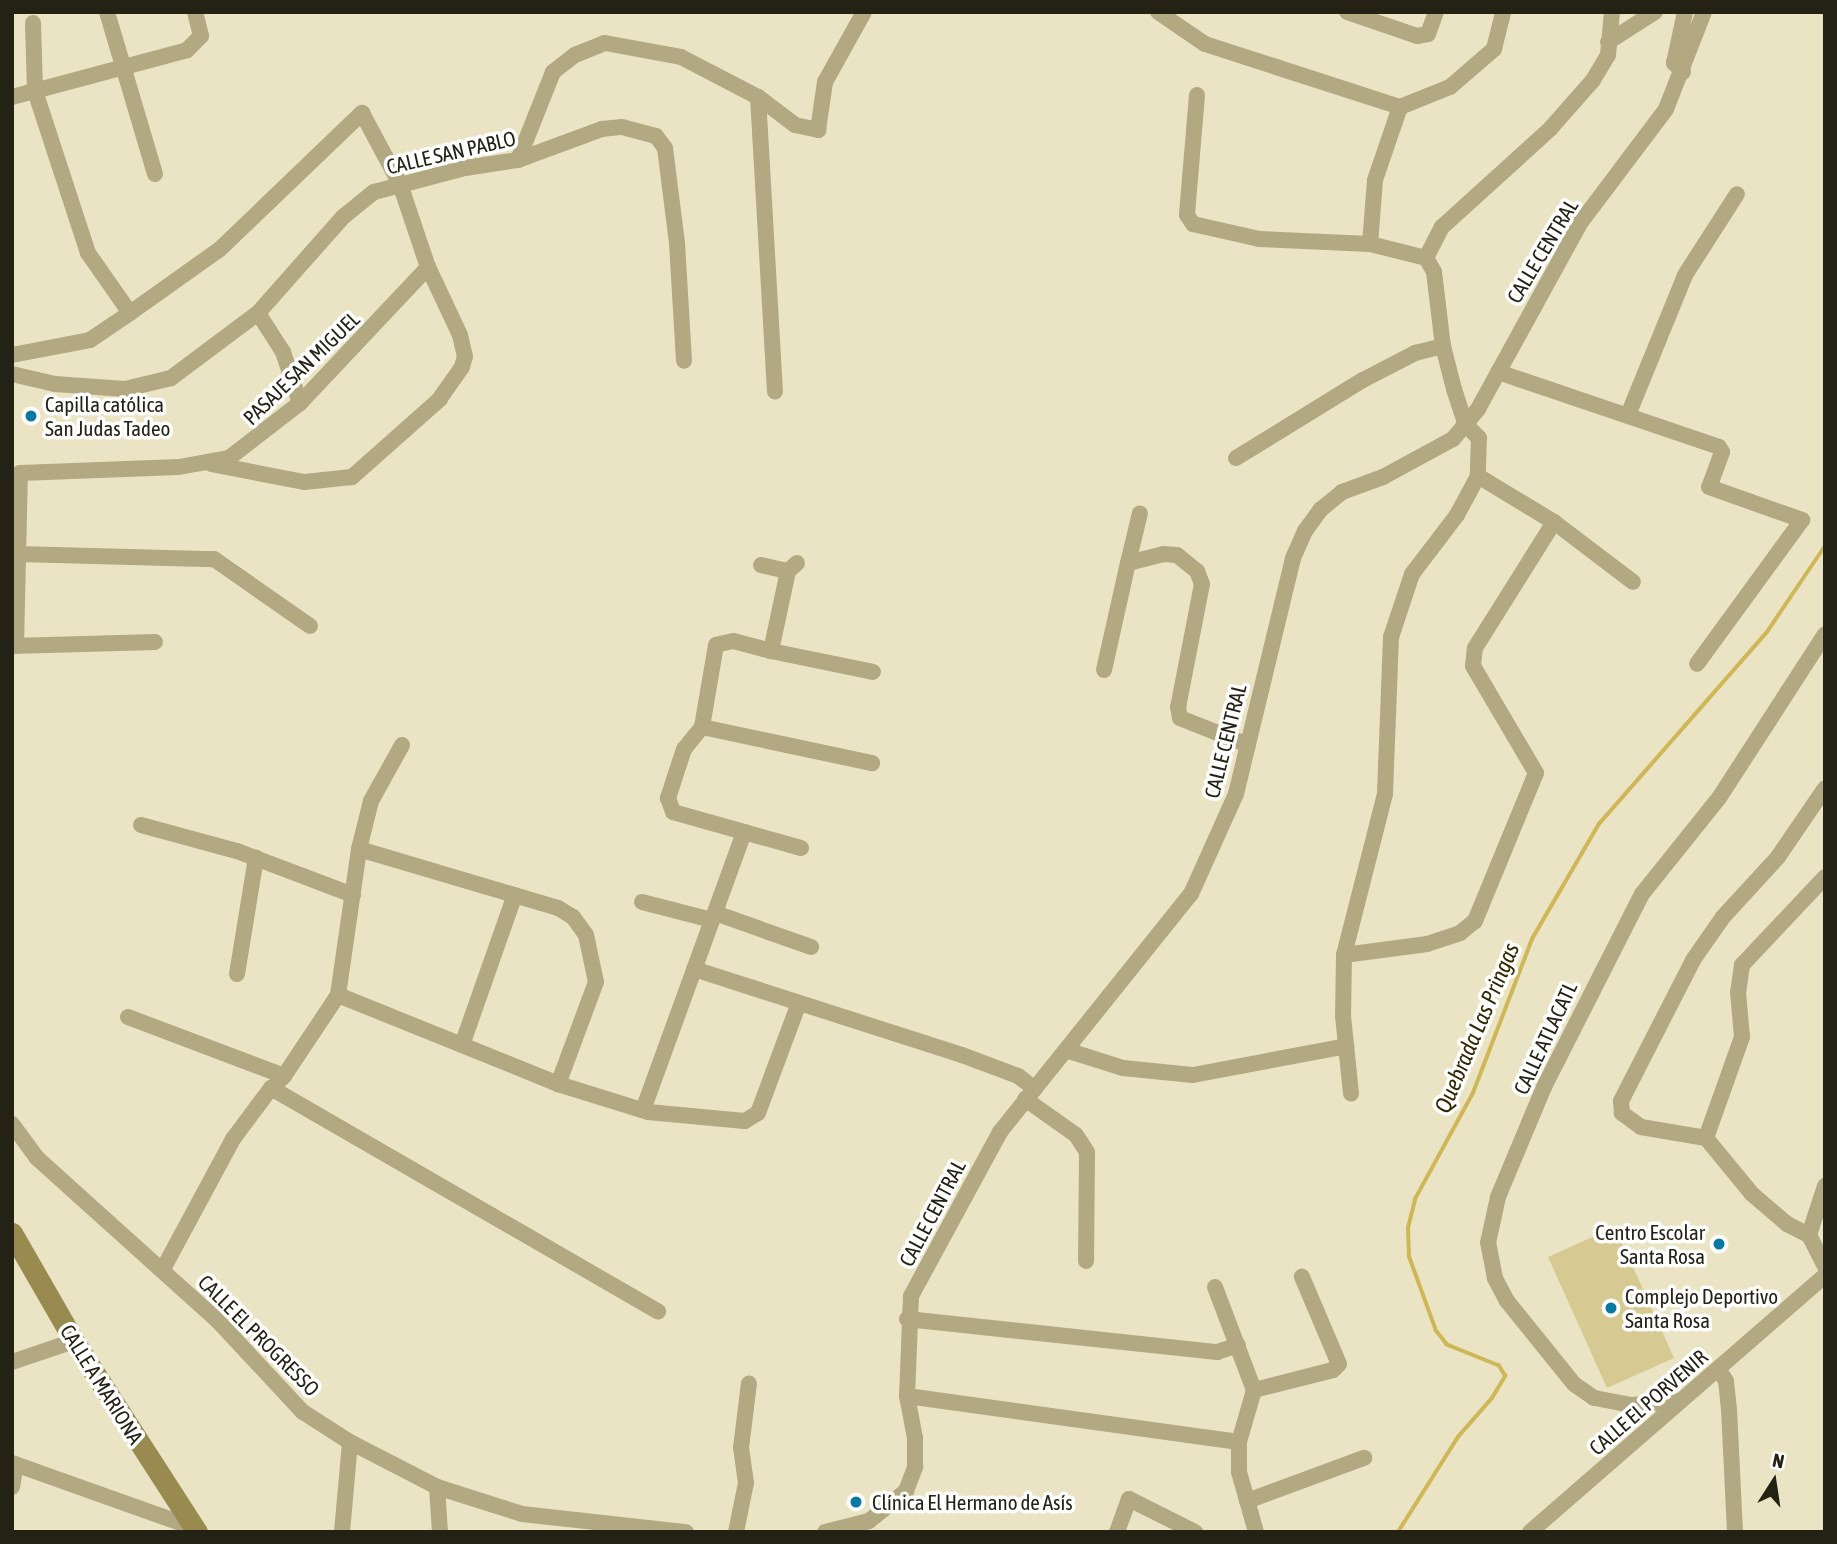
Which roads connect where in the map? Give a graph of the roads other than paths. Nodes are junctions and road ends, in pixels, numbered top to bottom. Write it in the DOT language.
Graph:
graph roads {
  1 [pos="107,12"];
  2 [pos="195,12"];
  3 [pos="864,12"];
  4 [pos="1158,12"];
  5 [pos="1347,12"];
  6 [pos="1436,12"];
  7 [pos="1503,12"];
  8 [pos="1612,12"];
  9 [pos="1655,12"];
  10 [pos="1685,12"];
  11 [pos="1704,12"];
  12 [pos="33,23"];
  13 [pos="1608,42"];
  14 [pos="121,66"];
  15 [pos="1683,72"];
  16 [pos="35,91"];
  17 [pos="1197,95"];
  18 [pos="12,97"];
  19 [pos="758,97"];
  20 [pos="1400,107"];
  21 [pos="518,160"];
  22 [pos="155,174"];
  23 [pos="400,184"];
  24 [pos="1737,194"];
  25 [pos="1370,244"];
  26 [pos="1426,258"];
  27 [pos="428,267"];
  28 [pos="130,313"];
  29 [pos="258,313"];
  30 [pos="1443,346"];
  31 [pos="12,355"];
  32 [pos="684,360"];
  33 [pos="1499,373"];
  34 [pos="12,374"];
  35 [pos="775,392"];
  36 [pos="300,403"];
  37 [pos="1628,415"];
  38 [pos="1466,425"];
  39 [pos="1236,458"];
  40 [pos="211,464"];
  41 [pos="16,473"];
  42 [pos="1478,476"];
  43 [pos="1140,513"];
  44 [pos="1554,522"];
  45 [pos="18,554"];
  46 [pos="1128,563"];
  47 [pos="761,565"];
  48 [pos="1633,582"];
  49 [pos="310,626"];
  50 [pos="1825,634"];
  51 [pos="155,642"];
  52 [pos="14,646"];
  53 [pos="771,651"];
  54 [pos="1697,664"];
  55 [pos="1104,670"];
  56 [pos="873,672"];
  57 [pos="702,727"];
  58 [pos="402,745"];
  59 [pos="1248,745"];
  60 [pos="872,762"];
  61 [pos="1825,788"];
  62 [pos="141,825"];
  63 [pos="744,832"];
  64 [pos="801,848"];
  65 [pos="359,849"];
  66 [pos="256,858"];
  67 [pos="1825,877"];
  68 [pos="353,895"];
  69 [pos="514,897"];
  70 [pos="642,902"];
  71 [pos="713,917"];
  72 [pos="811,947"];
  73 [pos="1345,955"];
  74 [pos="694,969"];
  75 [pos="237,974"];
  76 [pos="338,995"];
  77 [pos="799,1003"];
  78 [pos="128,1017"];
  79 [pos="462,1045"];
  80 [pos="1346,1046"];
  81 [pos="1069,1051"];
  82 [pos="284,1076"];
  83 [pos="558,1084"];
  84 [pos="271,1088"];
  85 [pos="1030,1094"];
  86 [pos="1352,1094"];
  87 [pos="643,1110"];
  88 [pos="12,1124"];
  89 [pos="1706,1138"];
  90 [pos="1825,1186"];
  91 [pos="12,1233"];
  92 [pos="1809,1235"];
  93 [pos="1086,1261"];
  94 [pos="1825,1266"];
  95 [pos="163,1269"];
  96 [pos="1825,1276"];
  97 [pos="1302,1277"];
  98 [pos="1215,1287"];
  99 [pos="658,1311"];
  100 [pos="907,1319"];
  101 [pos="74,1341"];
  102 [pos="1238,1345"];
  103 [pos="12,1362"];
  104 [pos="1718,1369"];
  105 [pos="749,1384"];
  106 [pos="1254,1390"];
  107 [pos="907,1396"];
  108 [pos="1680,1401"];
  109 [pos="350,1442"];
  110 [pos="1239,1442"];
  111 [pos="1364,1458"];
  112 [pos="14,1464"];
  113 [pos="12,1487"];
  114 [pos="437,1487"];
  115 [pos="1247,1501"];
  116 [pos="875,1526"];
  117 [pos="589,1527"];
  118 [pos="196,1530"];
  119 [pos="1532,1531"];
  120 [pos="342,1532"];
  121 [pos="440,1532"];
  122 [pos="686,1532"];
  123 [pos="736,1532"];
  124 [pos="825,1532"];
  125 [pos="1117,1532"];
  126 [pos="1195,1532"];
  127 [pos="1256,1532"];
  128 [pos="1735,1532"];
  1 -- 14 [label="street"];
  2 -- 14 [label="street"];
  3 -- 19 [label="street"];
  4 -- 20 [label="street"];
  5 -- 6 [label="street"];
  7 -- 20 [label="street"];
  8 -- 13 [label="street"];
  9 -- 13 [label="street"];
  10 -- 15 [label="street"];
  11 -- 15 [label="street, CALLE CENTRAL"];
  12 -- 16 [label="street"];
  13 -- 26 [label="street"];
  14 -- 16 [label="street"];
  14 -- 22 [label="street"];
  15 -- 33 [label="street, CALLE CENTRAL"];
  16 -- 18 [label="street"];
  16 -- 28 [label="street"];
  17 -- 25 [label="street"];
  19 -- 21 [label="street"];
  19 -- 35 [label="street"];
  20 -- 25 [label="street"];
  21 -- 23 [label="street, CALLE SAN PABLO"];
  21 -- 32 [label="street, CALLE SAN PABLO"];
  23 -- 27 [label="street"];
  23 -- 28 [label="street"];
  23 -- 29 [label="street, CALLE SAN PABLO"];
  24 -- 37 [label="street"];
  25 -- 26 [label="street"];
  26 -- 30 [label="street"];
  27 -- 36 [label="street, PASAJE SAN MIGUEL"];
  27 -- 40 [label="street"];
  28 -- 31 [label="street"];
  29 -- 34 [label="street, CALLE SAN PABLO"];
  29 -- 36 [label="street"];
  30 -- 38 [label="street"];
  30 -- 39 [label="street"];
  33 -- 37 [label="street"];
  33 -- 38 [label="street, CALLE CENTRAL"];
  36 -- 40 [label="street, PASAJE SAN MIGUEL"];
  37 -- 54 [label="street"];
  38 -- 42 [label="street"];
  38 -- 59 [label="street, CALLE CENTRAL"];
  40 -- 41 [label="street, PASAJE SAN MIGUEL"];
  41 -- 45 [label="street, PASAJE SAN MIGUEL"];
  42 -- 44 [label="street"];
  42 -- 73 [label="street"];
  43 -- 46 [label="street"];
  44 -- 48 [label="street"];
  44 -- 73 [label="street"];
  45 -- 49 [label="street"];
  45 -- 52 [label="street, PASAJE SAN MIGUEL"];
  46 -- 55 [label="street"];
  46 -- 59 [label="street"];
  47 -- 53 [label="street"];
  50 -- 108 [label="street, CALLE ATLACATL"];
  51 -- 52 [label="street"];
  53 -- 56 [label="street"];
  53 -- 57 [label="street"];
  57 -- 60 [label="street"];
  57 -- 63 [label="street"];
  58 -- 65 [label="street"];
  59 -- 81 [label="street, CALLE CENTRAL"];
  61 -- 89 [label="street"];
  62 -- 66 [label="street"];
  63 -- 64 [label="street"];
  63 -- 71 [label="street"];
  65 -- 68 [label="street"];
  65 -- 69 [label="street"];
  66 -- 68 [label="street"];
  66 -- 75 [label="street"];
  67 -- 89 [label="street"];
  68 -- 76 [label="street"];
  69 -- 79 [label="street"];
  69 -- 83 [label="street"];
  70 -- 71 [label="street"];
  71 -- 72 [label="street"];
  71 -- 74 [label="street"];
  73 -- 80 [label="street"];
  74 -- 77 [label="street"];
  74 -- 87 [label="street"];
  76 -- 79 [label="street"];
  76 -- 82 [label="street"];
  77 -- 85 [label="street"];
  77 -- 87 [label="street"];
  78 -- 82 [label="street"];
  79 -- 83 [label="street"];
  80 -- 81 [label="street"];
  80 -- 86 [label="street"];
  81 -- 85 [label="street, CALLE CENTRAL"];
  82 -- 84 [label="street"];
  83 -- 87 [label="street"];
  84 -- 95 [label="street"];
  84 -- 99 [label="street"];
  85 -- 93 [label="street"];
  85 -- 100 [label="street, CALLE CENTRAL"];
  88 -- 95 [label="street, CALLE EL PROGRESSO"];
  89 -- 92 [label="street"];
  90 -- 92 [label="street"];
  91 -- 101 [label="main road, CALLE A MARIONA"];
  92 -- 94 [label="street"];
  95 -- 109 [label="street, CALLE EL PROGRESSO"];
  96 -- 104 [label="street, CALLE EL PORVENIR"];
  97 -- 106 [label="street"];
  98 -- 102 [label="street"];
  100 -- 102 [label="street"];
  100 -- 107 [label="street, CALLE CENTRAL"];
  101 -- 103 [label="street"];
  101 -- 118 [label="main road, CALLE A MARIONA"];
  102 -- 106 [label="street"];
  104 -- 108 [label="street, CALLE EL PORVENIR"];
  104 -- 128 [label="street"];
  105 -- 123 [label="street"];
  106 -- 110 [label="street"];
  107 -- 110 [label="street"];
  107 -- 116 [label="street, CALLE CENTRAL"];
  108 -- 119 [label="street, CALLE EL PORVENIR"];
  109 -- 114 [label="street, CALLE EL PROGRESSO"];
  109 -- 120 [label="street"];
  110 -- 115 [label="street"];
  111 -- 115 [label="street"];
  112 -- 113 [label="street"];
  112 -- 118 [label="street"];
  114 -- 117 [label="street, CALLE EL PROGRESSO"];
  114 -- 121 [label="street"];
  115 -- 127 [label="street"];
  116 -- 124 [label="street, CALLE CENTRAL"];
  117 -- 122 [label="street, CALLE EL PROGRESSO"];
  125 -- 126 [label="street"];
}
